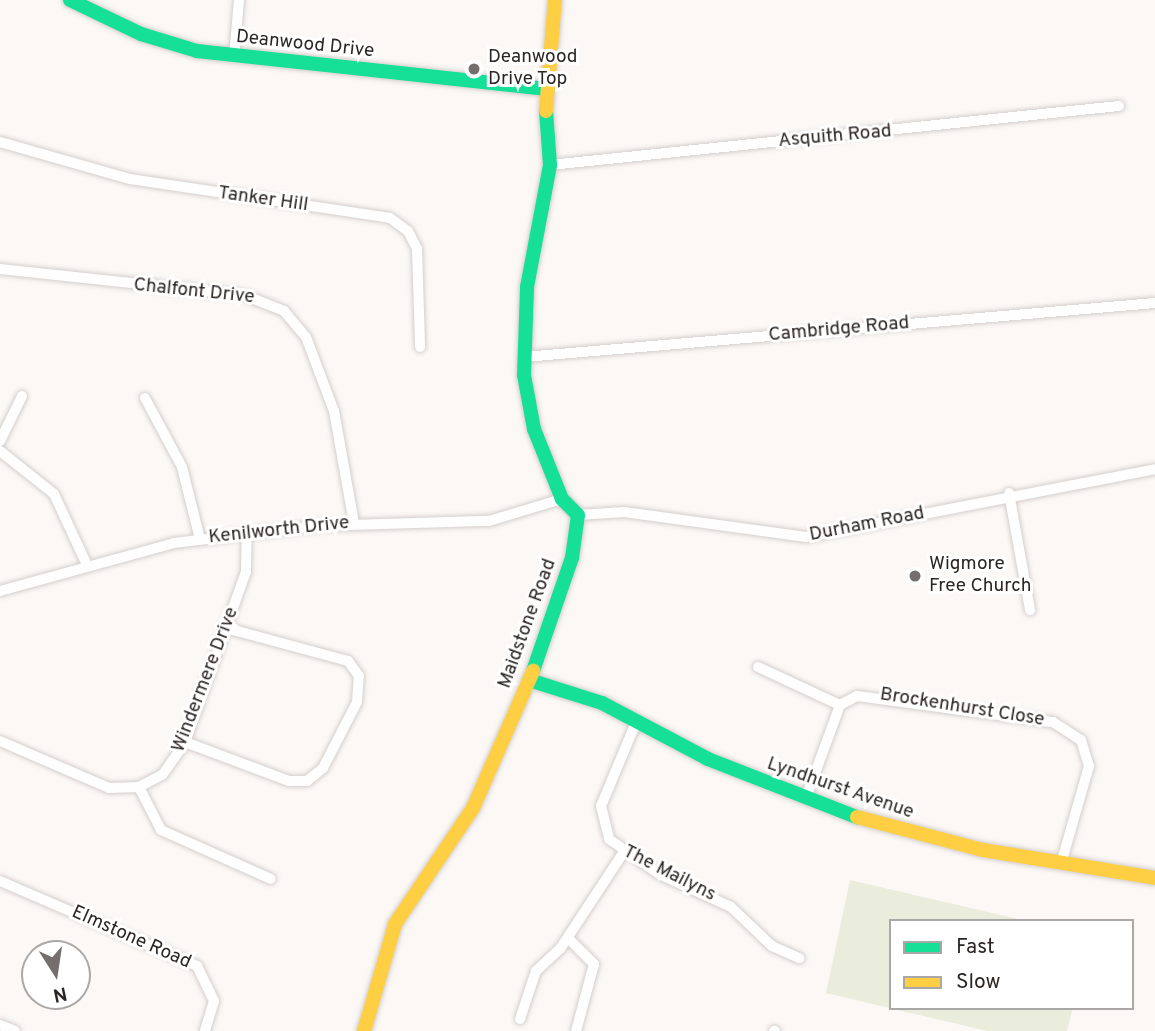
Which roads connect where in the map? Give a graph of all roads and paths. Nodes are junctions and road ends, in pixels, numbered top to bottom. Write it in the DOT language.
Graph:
graph roads {
  1 [pos="70,0"];
  2 [pos="239,0"];
  3 [pos="555,0"];
  4 [pos="234,57"];
  5 [pos="545,89"];
  6 [pos="1119,106"];
  7 [pos="0,142"];
  8 [pos="551,165"];
  9 [pos="0,269"];
  10 [pos="1155,303"];
  11 [pos="420,347"];
  12 [pos="524,357"];
  13 [pos="22,396"];
  14 [pos="145,398"];
  15 [pos="0,441"];
  16 [pos="0,451"];
  17 [pos="1155,469"];
  18 [pos="1009,494"];
  19 [pos="562,499"];
  20 [pos="578,515"];
  21 [pos="354,523"];
  22 [pos="247,533"];
  23 [pos="200,539"];
  24 [pos="86,564"];
  25 [pos="0,591"];
  26 [pos="1030,610"];
  27 [pos="226,628"];
  28 [pos="758,667"];
  29 [pos="529,680"];
  30 [pos="839,705"];
  31 [pos="637,720"];
  32 [pos="0,741"];
  33 [pos="185,742"];
  34 [pos="139,787"];
  35 [pos="806,798"];
  36 [pos="623,853"];
  37 [pos="1062,860"];
  38 [pos="1155,878"];
  39 [pos="271,879"];
  40 [pos="0,881"];
  41 [pos="568,938"];
  42 [pos="799,958"];
  43 [pos="520,1019"];
  44 [pos="0,1025"];
  45 [pos="15,1031"];
  46 [pos="205,1031"];
  47 [pos="364,1031"];
  48 [pos="576,1031"];
  1 -- 4 [label="street, Deanwood Drive"];
  2 -- 4 [label="street"];
  3 -- 5 [label="street"];
  4 -- 5 [label="street, Deanwood Drive"];
  5 -- 8 [label="street"];
  6 -- 8 [label="street, Asquith Road"];
  7 -- 11 [label="street, Tanker Hill"];
  8 -- 12 [label="street"];
  9 -- 21 [label="street, Chalfont Drive"];
  10 -- 12 [label="street, Cambridge Road"];
  12 -- 19 [label="street"];
  13 -- 15 [label="street"];
  14 -- 23 [label="street"];
  16 -- 24 [label="street"];
  17 -- 18 [label="street, Durham Road"];
  18 -- 20 [label="street, Durham Road"];
  18 -- 26 [label="street"];
  19 -- 20 [label="street"];
  19 -- 21 [label="street, Kenilworth Drive"];
  20 -- 29 [label="street, Maidstone Road"];
  21 -- 22 [label="street, Kenilworth Drive"];
  22 -- 23 [label="street, Kenilworth Drive"];
  22 -- 27 [label="street, Windermere Drive"];
  23 -- 24 [label="street, Kenilworth Drive"];
  24 -- 25 [label="street, Kenilworth Drive"];
  27 -- 33 [label="street, Windermere Drive"];
  27 -- 33 [label="street"];
  28 -- 30 [label="street"];
  29 -- 31 [label="street, Lyndhurst Avenue"];
  29 -- 47 [label="street, Maidstone Road"];
  30 -- 35 [label="street"];
  30 -- 37 [label="street, Brockenhurst Close"];
  31 -- 35 [label="street, Lyndhurst Avenue"];
  31 -- 36 [label="street, The Mailyns"];
  32 -- 34 [label="street"];
  33 -- 34 [label="street, Windermere Drive"];
  34 -- 39 [label="street"];
  35 -- 37 [label="street, Lyndhurst Avenue"];
  36 -- 41 [label="street"];
  36 -- 42 [label="street, The Mailyns"];
  37 -- 38 [label="street, Lyndhurst Avenue"];
  40 -- 46 [label="street, Elmstone Road"];
  41 -- 43 [label="street"];
  41 -- 48 [label="street"];
  44 -- 45 [label="street"];
}
